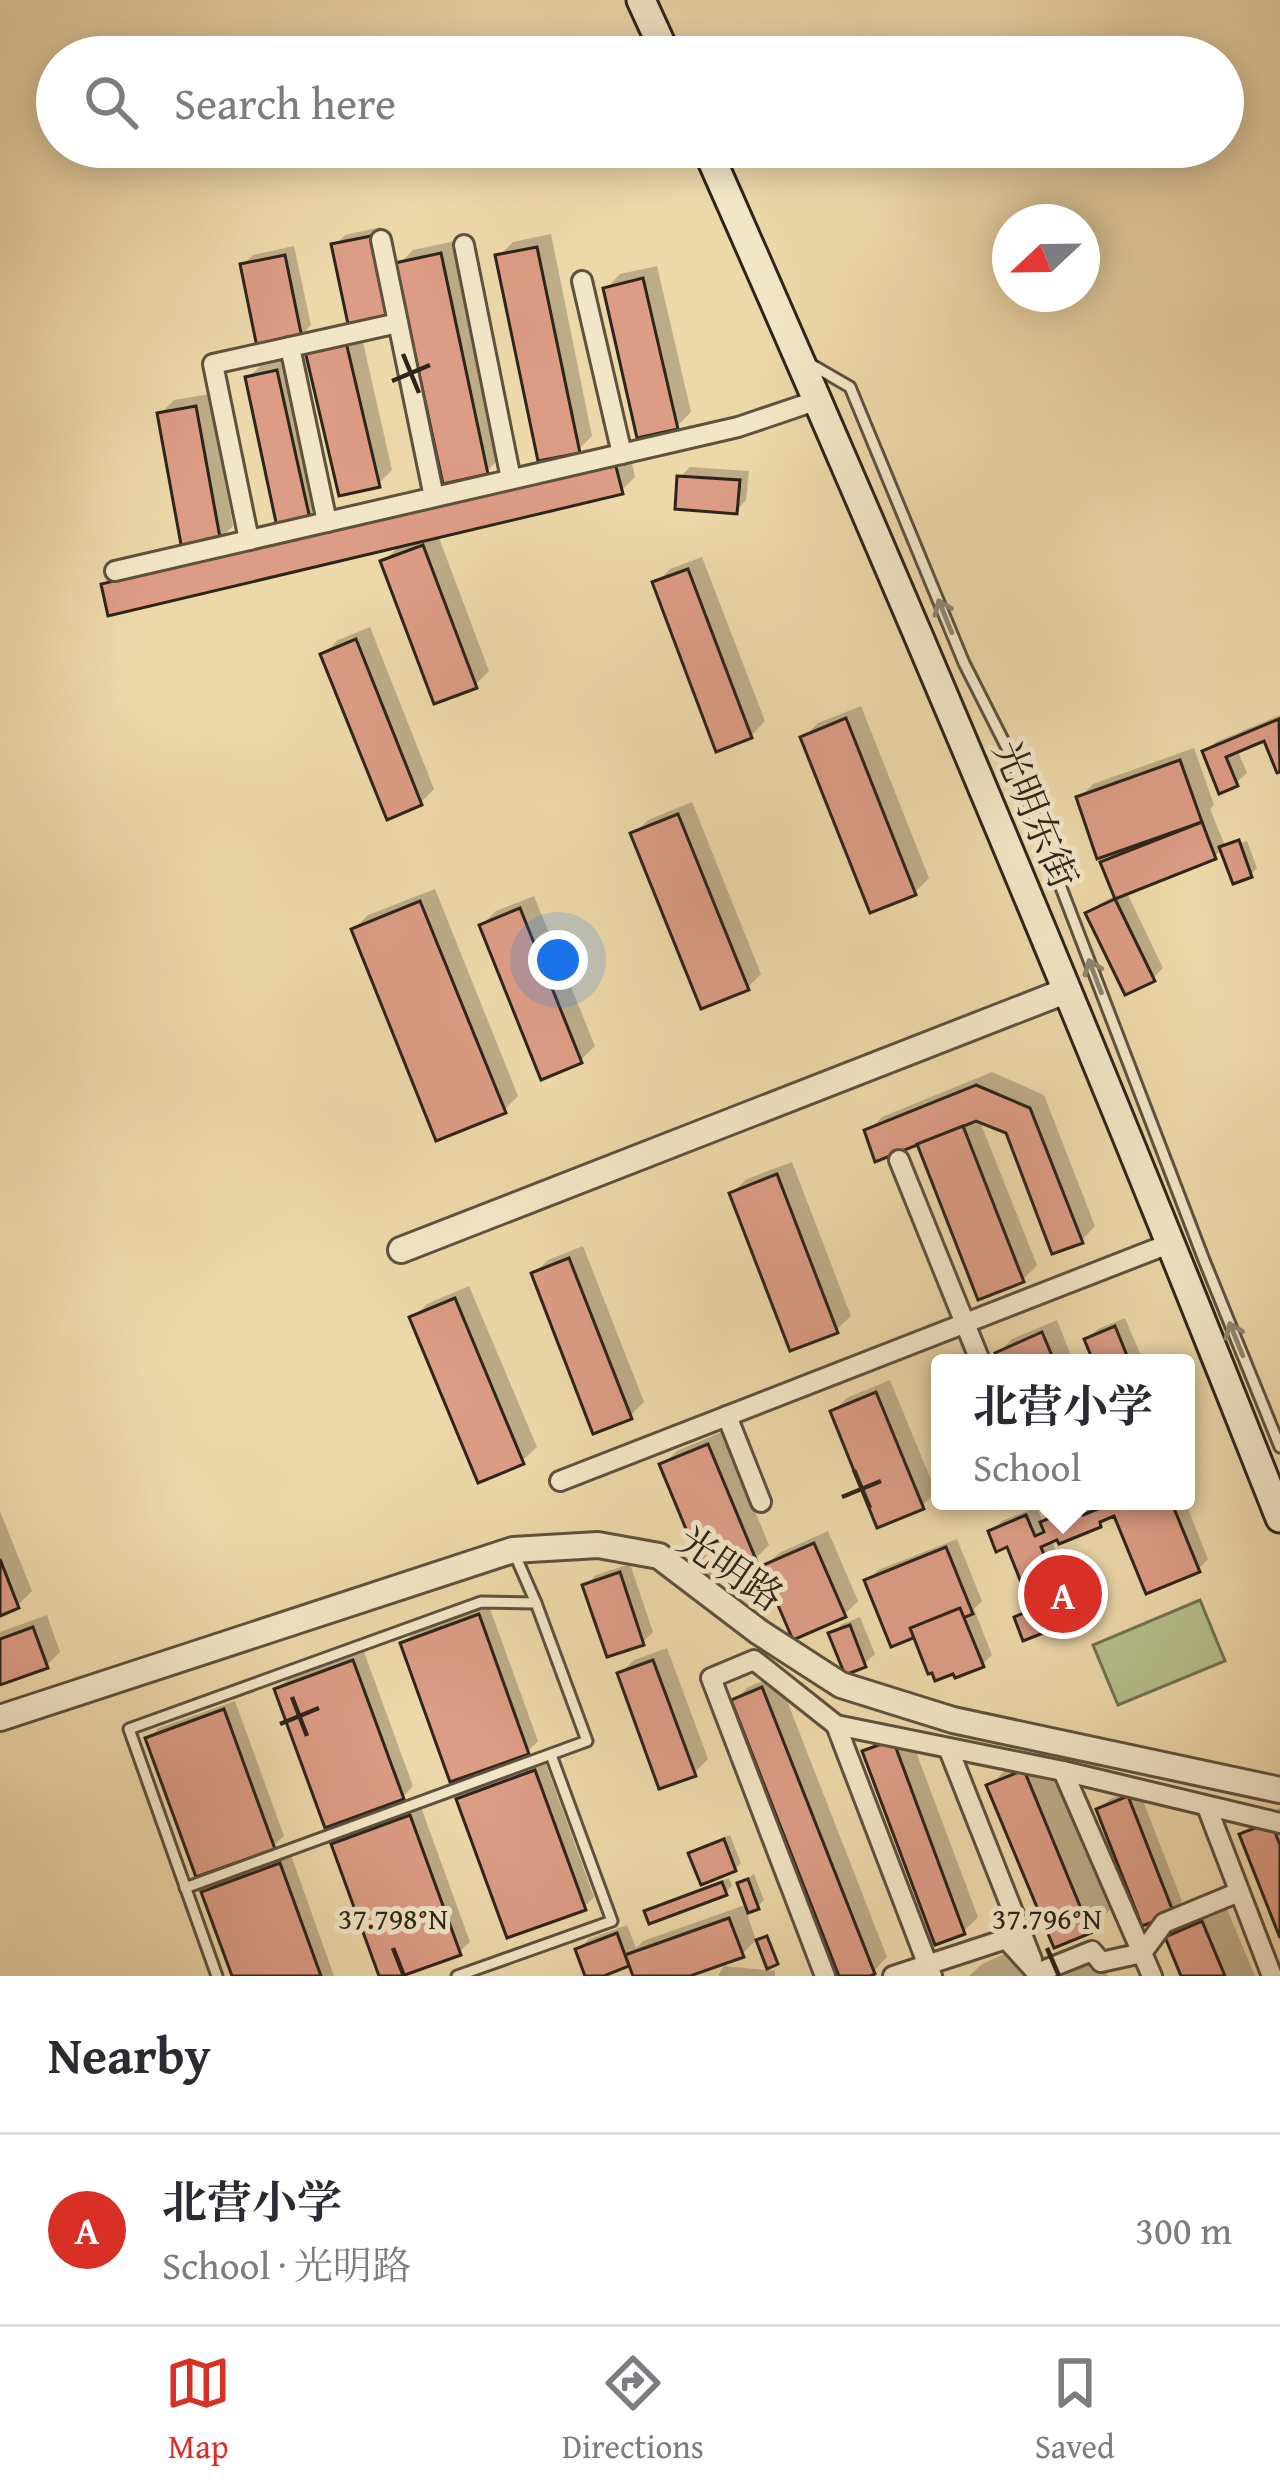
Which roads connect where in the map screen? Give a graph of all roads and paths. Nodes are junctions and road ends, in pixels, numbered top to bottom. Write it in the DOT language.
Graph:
graph roads {
  1 [pos="641,0"];
  2 [pos="657,36"];
  3 [pos="715,168"];
  4 [pos="381,240"];
  5 [pos="464,245"];
  6 [pos="582,281"];
  7 [pos="398,323"];
  8 [pos="290,347"];
  9 [pos="800,358"];
  10 [pos="818,400"];
  11 [pos="622,454"];
  12 [pos="511,479"];
  13 [pos="434,497"];
  14 [pos="327,522"];
  15 [pos="249,540"];
  16 [pos="115,571"];
  17 [pos="1068,990"];
  18 [pos="899,1160"];
  19 [pos="1171,1243"];
  20 [pos="400,1250"];
  21 [pos="965,1323"];
  22 [pos="977,1354"];
  23 [pos="727,1416"];
  24 [pos="1280,1448"];
  25 [pos="560,1481"];
  26 [pos="761,1502"];
  27 [pos="1280,1518"];
  28 [pos="513,1550"];
  29 [pos="536,1603"];
  30 [pos="0,1718"];
  31 [pos="836,1725"];
  32 [pos="949,1750"];
  33 [pos="551,1754"];
  34 [pos="1063,1771"];
  35 [pos="1280,1790"];
  36 [pos="1207,1808"];
  37 [pos="1280,1823"];
  38 [pos="185,1888"];
  39 [pos="1239,1892"];
  40 [pos="1142,1953"];
  41 [pos="930,1971"];
  42 [pos="1037,1975"];
  43 [pos="217,1976"];
  44 [pos="457,1976"];
  45 [pos="825,1976"];
  46 [pos="893,1976"];
  47 [pos="1151,1976"];
  48 [pos="1272,1976"];
  1 -- 2 [label="main road"];
  3 -- 9 [label="main road, 光明东街"];
  4 -- 7 [label="street"];
  5 -- 12 [label="street"];
  6 -- 11 [label="street"];
  7 -- 8 [label="street"];
  7 -- 13 [label="street"];
  8 -- 14 [label="street"];
  8 -- 15 [label="street"];
  9 -- 10 [label="main road, 光明东街"];
  24 -- 9 [label="lane, one-way"];
  10 -- 11 [label="street"];
  10 -- 17 [label="main road, 光明东街"];
  11 -- 12 [label="street"];
  12 -- 13 [label="street"];
  13 -- 14 [label="street"];
  14 -- 15 [label="street"];
  15 -- 16 [label="street"];
  17 -- 19 [label="main road, 光明东街"];
  17 -- 20 [label="street"];
  18 -- 21 [label="street"];
  19 -- 21 [label="street"];
  19 -- 27 [label="main road, 光明东街"];
  21 -- 22 [label="street"];
  21 -- 23 [label="street"];
  23 -- 25 [label="street"];
  23 -- 26 [label="street"];
  28 -- 29 [label="lane"];
  28 -- 30 [label="street, 光明路"];
  28 -- 35 [label="street, 光明路"];
  29 -- 33 [label="lane"];
  29 -- 38 [label="lane"];
  31 -- 32 [label="street"];
  31 -- 41 [label="street"];
  31 -- 45 [label="street"];
  32 -- 34 [label="street"];
  32 -- 42 [label="street"];
  33 -- 38 [label="lane"];
  33 -- 44 [label="lane"];
  34 -- 36 [label="street"];
  34 -- 40 [label="street"];
  36 -- 37 [label="street"];
  36 -- 39 [label="street"];
  38 -- 43 [label="lane"];
  39 -- 40 [label="street"];
  39 -- 48 [label="street"];
  40 -- 42 [label="street"];
  40 -- 47 [label="street"];
  41 -- 42 [label="street"];
  41 -- 46 [label="street"];
}
